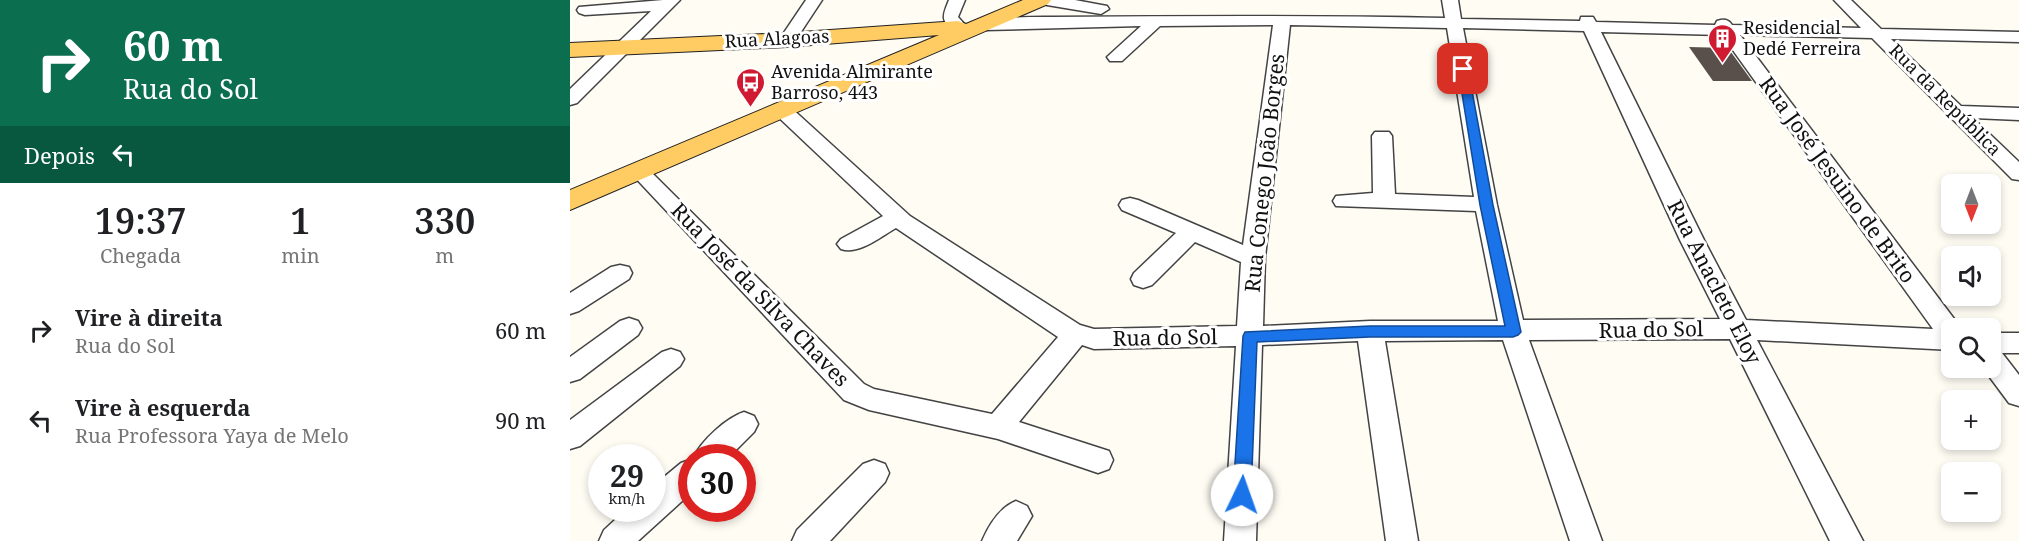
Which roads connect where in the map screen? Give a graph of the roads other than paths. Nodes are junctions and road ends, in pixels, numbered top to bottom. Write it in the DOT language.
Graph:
graph roads {
  1 [pos="814,0"];
  2 [pos="957,0"];
  3 [pos="1022,0"];
  4 [pos="1041,0"];
  5 [pos="1047,0"];
  6 [pos="1842,0"];
  7 [pos="669,3"];
  8 [pos="585,10"];
  9 [pos="1453,14"];
  10 [pos="1282,20"];
  11 [pos="1155,22"];
  12 [pos="1588,24"];
  13 [pos="985,25"];
  14 [pos="959,27"];
  15 [pos="1726,27"];
  16 [pos="2019,30"];
  17 [pos="1874,31"];
  18 [pos="2019,37"];
  19 [pos="787,40"];
  20 [pos="623,47"];
  21 [pos="570,50"];
  22 [pos="1116,57"];
  23 [pos="570,99"];
  24 [pos="781,109"];
  25 [pos="1957,112"];
  26 [pos="2019,114"];
  27 [pos="1382,136"];
  28 [pos="638,170"];
  29 [pos="2019,174"];
  30 [pos="570,190"];
  31 [pos="1383,200"];
  32 [pos="570,201"];
  33 [pos="1344,201"];
  34 [pos="1130,205"];
  35 [pos="1486,205"];
  36 [pos="898,217"];
  37 [pos="1191,232"];
  38 [pos="849,244"];
  39 [pos="1253,258"];
  40 [pos="620,273"];
  41 [pos="1143,279"];
  42 [pos="570,305"];
  43 [pos="1941,323"];
  44 [pos="629,328"];
  45 [pos="1738,329"];
  46 [pos="1370,331"];
  47 [pos="1513,332"];
  48 [pos="1076,334"];
  49 [pos="1250,336"];
  50 [pos="1941,338"];
  51 [pos="2001,343"];
  52 [pos="2019,343"];
  53 [pos="670,360"];
  54 [pos="570,371"];
  55 [pos="2001,371"];
  56 [pos="2019,395"];
  57 [pos="744,424"];
  58 [pos="998,427"];
  59 [pos="570,437"];
  60 [pos="723,444"];
  61 [pos="1098,460"];
  62 [pos="874,473"];
  63 [pos="678,485"];
  64 [pos="666,495"];
  65 [pos="636,522"];
  66 [pos="615,541"];
  67 [pos="808,541"];
  68 [pos="1240,541"];
  69 [pos="1402,541"];
  70 [pos="1586,541"];
  71 [pos="1847,541"];
  1 -- 19 [label="street"];
  2 -- 14 [label="street"];
  3 -- 14 [label="main road"];
  4 -- 13 [label="main road"];
  5 -- 9 [label="street"];
  6 -- 17 [label="street, Rua da República"];
  7 -- 8 [label="street"];
  7 -- 20 [label="street"];
  9 -- 10 [label="street"];
  9 -- 12 [label="street"];
  9 -- 35 [label="street"];
  10 -- 11 [label="street"];
  10 -- 39 [label="street, Rua Conego João Borges"];
  11 -- 13 [label="street"];
  11 -- 22 [label="street"];
  12 -- 15 [label="street"];
  12 -- 45 [label="street, Rua Anacleto Eloy"];
  13 -- 14 [label="main road, Rua Alagoas"];
  13 -- 24 [label="main road"];
  14 -- 19 [label="main road, Rua Alagoas"];
  14 -- 30 [label="main road"];
  15 -- 17 [label="street"];
  15 -- 43 [label="street, Rua José Jesuino de Brito"];
  16 -- 17 [label="street"];
  17 -- 18 [label="street"];
  17 -- 25 [label="street, Rua da República"];
  19 -- 20 [label="main road, Rua Alagoas"];
  20 -- 21 [label="main road, Rua Alagoas"];
  20 -- 23 [label="street"];
  24 -- 28 [label="main road"];
  24 -- 36 [label="street, Rua do Sol"];
  25 -- 26 [label="street"];
  25 -- 29 [label="street, Rua da República"];
  27 -- 31 [label="street"];
  28 -- 32 [label="main road"];
  28 -- 58 [label="street, Rua José da Silva Chaves"];
  31 -- 33 [label="street"];
  31 -- 35 [label="street"];
  34 -- 37 [label="street"];
  35 -- 47 [label="street"];
  36 -- 38 [label="street"];
  36 -- 48 [label="street, Rua do Sol"];
  37 -- 39 [label="street"];
  37 -- 41 [label="street"];
  39 -- 49 [label="street, Rua Conego João Borges"];
  40 -- 42 [label="street"];
  44 -- 54 [label="street"];
  45 -- 47 [label="street, Rua do Sol"];
  45 -- 50 [label="street, Rua do Sol"];
  45 -- 71 [label="street, Rua Anacleto Eloy"];
  46 -- 47 [label="street, Rua do Sol"];
  46 -- 49 [label="street, Rua do Sol"];
  46 -- 69 [label="street"];
  47 -- 70 [label="street"];
  48 -- 49 [label="street, Rua do Sol"];
  48 -- 58 [label="street"];
  49 -- 68 [label="street, Rua Conego João Borges"];
  51 -- 52 [label="street"];
  53 -- 59 [label="street"];
  55 -- 56 [label="street"];
  57 -- 60 [label="street"];
  58 -- 61 [label="street, Rua José da Silva Chaves"];
  62 -- 67 [label="street"];
  63 -- 64 [label="street"];
  65 -- 66 [label="street"];
}
